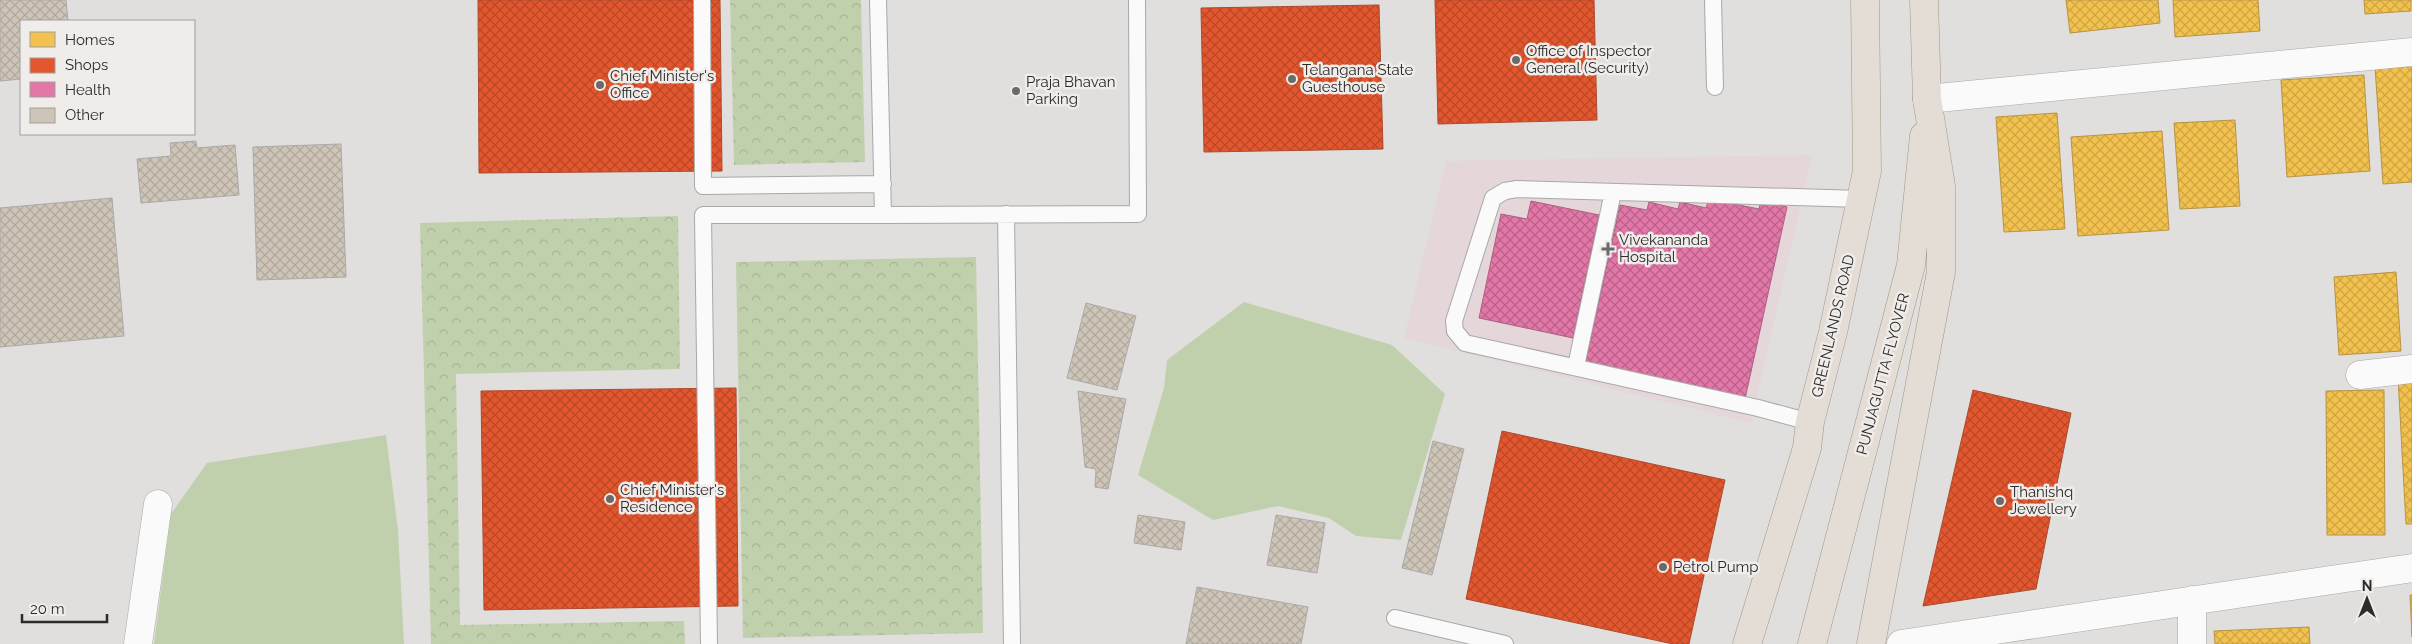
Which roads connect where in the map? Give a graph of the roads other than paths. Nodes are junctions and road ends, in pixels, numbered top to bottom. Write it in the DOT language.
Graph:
graph roads {
  1 [pos="702,0"];
  2 [pos="878,0"];
  3 [pos="1137,0"];
  4 [pos="1713,0"];
  5 [pos="1865,0"];
  6 [pos="1924,0"];
  7 [pos="2412,52"];
  8 [pos="1715,87"];
  9 [pos="1927,100"];
  10 [pos="883,184"];
  11 [pos="1612,192"];
  12 [pos="1861,199"];
  13 [pos="1006,214"];
  14 [pos="883,215"];
  15 [pos="1576,366"];
  16 [pos="2412,368"];
  17 [pos="2360,375"];
  18 [pos="1810,422"];
  19 [pos="158,504"];
  20 [pos="2412,568"];
  21 [pos="2192,600"];
  22 [pos="1395,618"];
  23 [pos="138,644"];
  24 [pos="709,644"];
  25 [pos="1012,644"];
  26 [pos="1505,644"];
  27 [pos="1747,644"];
  28 [pos="1812,644"];
  29 [pos="1871,644"];
  30 [pos="1901,644"];
  31 [pos="2192,644"];
  1 -- 10 [label="lane"];
  2 -- 10 [label="lane"];
  3 -- 13 [label="lane"];
  4 -- 8 [label="lane"];
  5 -- 12 [label="main road, GREENLANDS ROAD"];
  6 -- 9 [label="main road"];
  7 -- 9 [label="street"];
  9 -- 28 [label="main road, PUNJAGUTTA FLYOVER"];
  9 -- 29 [label="main road"];
  10 -- 14 [label="lane"];
  11 -- 12 [label="lane"];
  11 -- 15 [label="lane"];
  11 -- 15 [label="lane"];
  12 -- 18 [label="main road, GREENLANDS ROAD"];
  13 -- 14 [label="lane"];
  13 -- 25 [label="lane"];
  14 -- 24 [label="lane"];
  15 -- 18 [label="lane"];
  16 -- 17 [label="street"];
  18 -- 27 [label="main road, GREENLANDS ROAD"];
  19 -- 23 [label="street"];
  20 -- 21 [label="street"];
  21 -- 30 [label="street"];
  21 -- 31 [label="street"];
  22 -- 26 [label="lane"];
}
